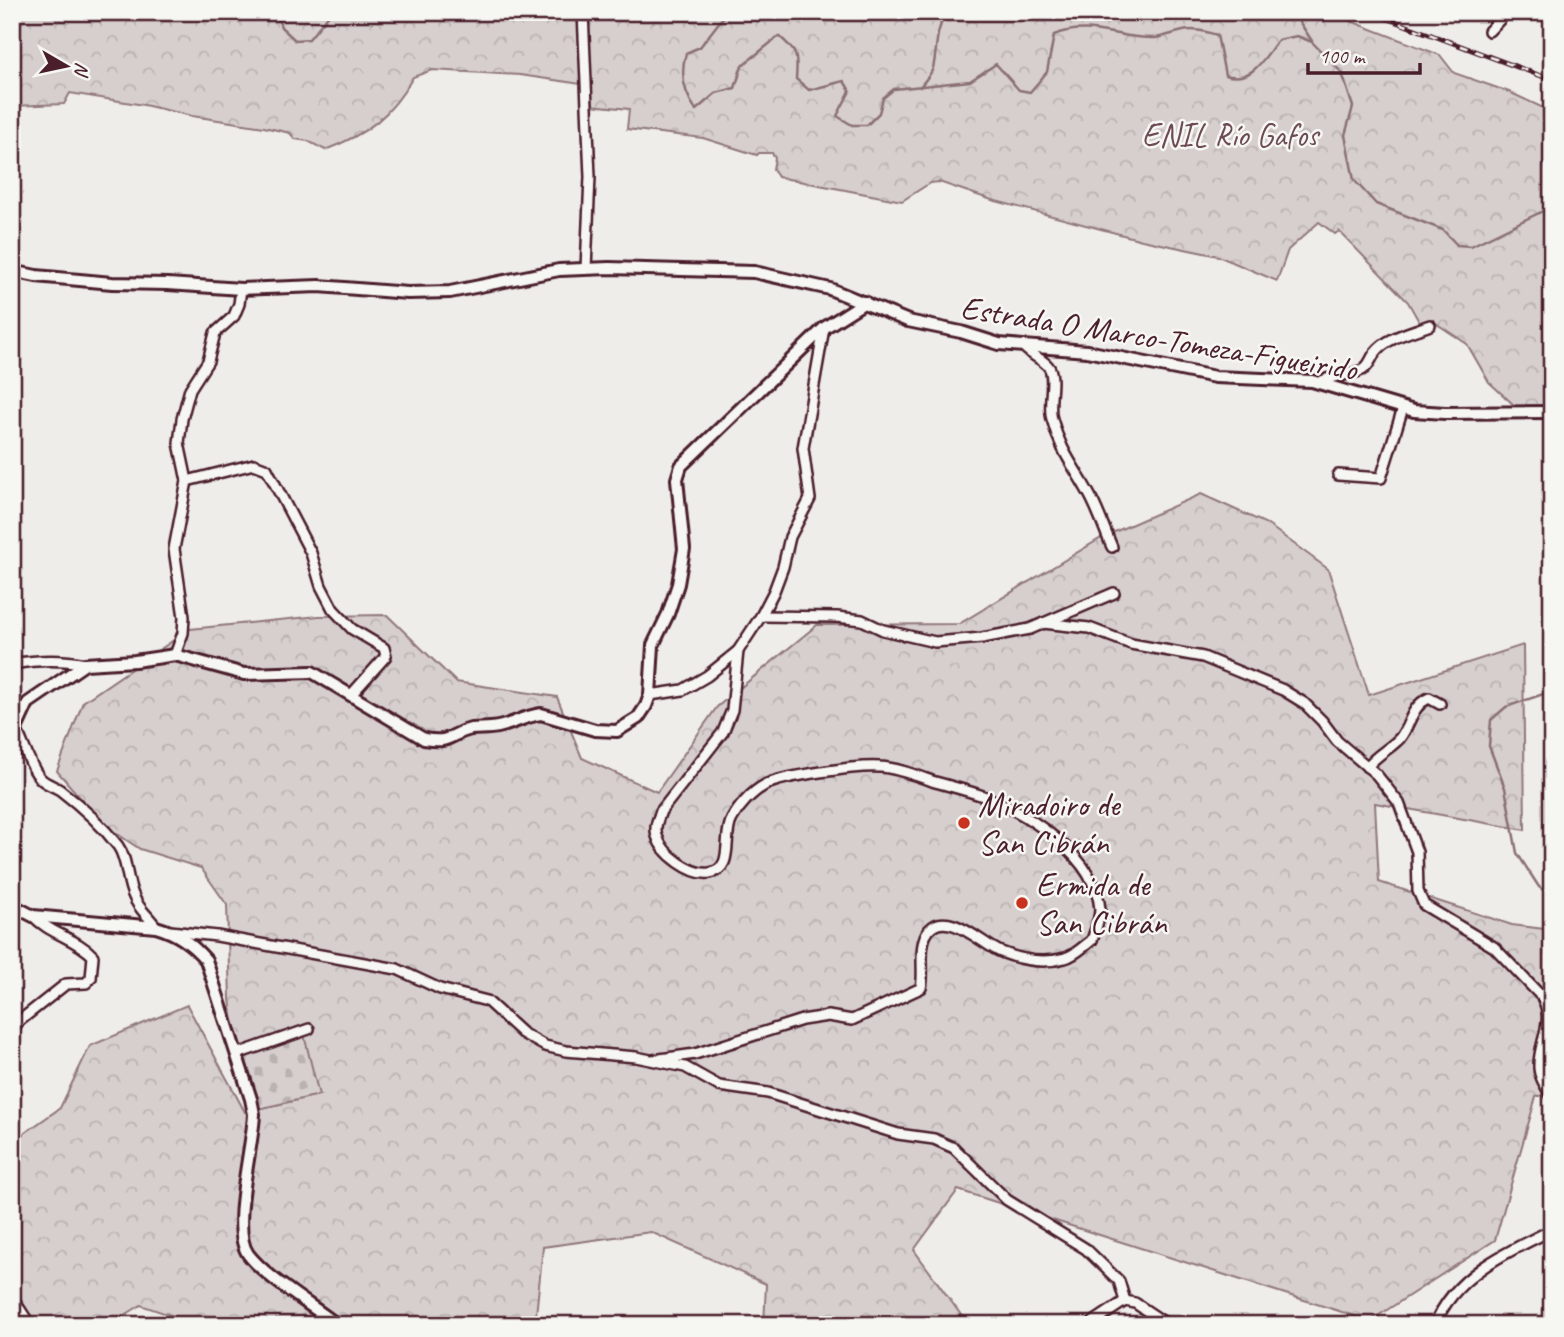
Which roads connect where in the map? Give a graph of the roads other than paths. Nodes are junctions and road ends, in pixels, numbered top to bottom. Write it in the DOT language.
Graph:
graph roads {
  1 [pos="583,12"];
  2 [pos="1507,12"];
  3 [pos="1489,31"];
  4 [pos="586,269"];
  5 [pos="12,271"];
  6 [pos="241,289"];
  7 [pos="865,302"];
  8 [pos="1430,325"];
  9 [pos="824,328"];
  10 [pos="1023,346"];
  11 [pos="1318,383"];
  12 [pos="1403,408"];
  13 [pos="1552,412"];
  14 [pos="1338,475"];
  15 [pos="187,481"];
  16 [pos="1112,547"];
  17 [pos="1114,593"];
  18 [pos="761,616"];
  19 [pos="1043,623"];
  20 [pos="738,651"];
  21 [pos="175,655"];
  22 [pos="12,664"];
  23 [pos="72,666"];
  24 [pos="351,695"];
  25 [pos="650,695"];
  26 [pos="1440,704"];
  27 [pos="15,735"];
  28 [pos="1367,766"];
  29 [pos="12,905"];
  30 [pos="33,915"];
  31 [pos="156,927"];
  32 [pos="168,930"];
  33 [pos="14,1027"];
  34 [pos="309,1029"];
  35 [pos="237,1054"];
  36 [pos="653,1060"];
  37 [pos="1552,1097"];
  38 [pos="1552,1230"];
  39 [pos="12,1297"];
  40 [pos="1125,1301"];
  41 [pos="30,1325"];
  42 [pos="337,1325"];
  43 [pos="1089,1325"];
  44 [pos="1168,1325"];
  45 [pos="1436,1325"];
  1 -- 4 [label="street"];
  2 -- 3 [label="street"];
  4 -- 6 [label="street, Estrada O Marco-Tomeza-Figueirido"];
  4 -- 7 [label="street, Estrada O Marco-Tomeza-Figueirido"];
  5 -- 6 [label="street, Estrada O Marco-Tomeza-Figueirido"];
  6 -- 15 [label="street"];
  7 -- 9 [label="street"];
  7 -- 10 [label="street, Estrada O Marco-Tomeza-Figueirido"];
  8 -- 11 [label="street"];
  9 -- 18 [label="street"];
  9 -- 25 [label="street"];
  10 -- 11 [label="street, Estrada O Marco-Tomeza-Figueirido"];
  10 -- 16 [label="street"];
  11 -- 12 [label="street, Estrada O Marco-Tomeza-Figueirido"];
  12 -- 13 [label="street, Estrada O Marco-Tomeza-Figueirido"];
  12 -- 14 [label="street"];
  15 -- 21 [label="street"];
  15 -- 24 [label="street"];
  17 -- 19 [label="street"];
  18 -- 19 [label="street"];
  18 -- 20 [label="street"];
  19 -- 28 [label="street"];
  20 -- 25 [label="street"];
  20 -- 36 [label="street"];
  21 -- 23 [label="street"];
  21 -- 24 [label="street"];
  22 -- 23 [label="street"];
  23 -- 27 [label="street"];
  24 -- 25 [label="street"];
  26 -- 28 [label="street"];
  27 -- 31 [label="street"];
  28 -- 37 [label="street"];
  29 -- 30 [label="street"];
  30 -- 31 [label="street"];
  30 -- 33 [label="street"];
  31 -- 32 [label="street"];
  32 -- 35 [label="street"];
  32 -- 36 [label="street"];
  34 -- 35 [label="street"];
  35 -- 42 [label="street"];
  36 -- 40 [label="street"];
  38 -- 45 [label="street"];
  39 -- 41 [label="street"];
  40 -- 43 [label="street"];
  40 -- 44 [label="street"];
}
